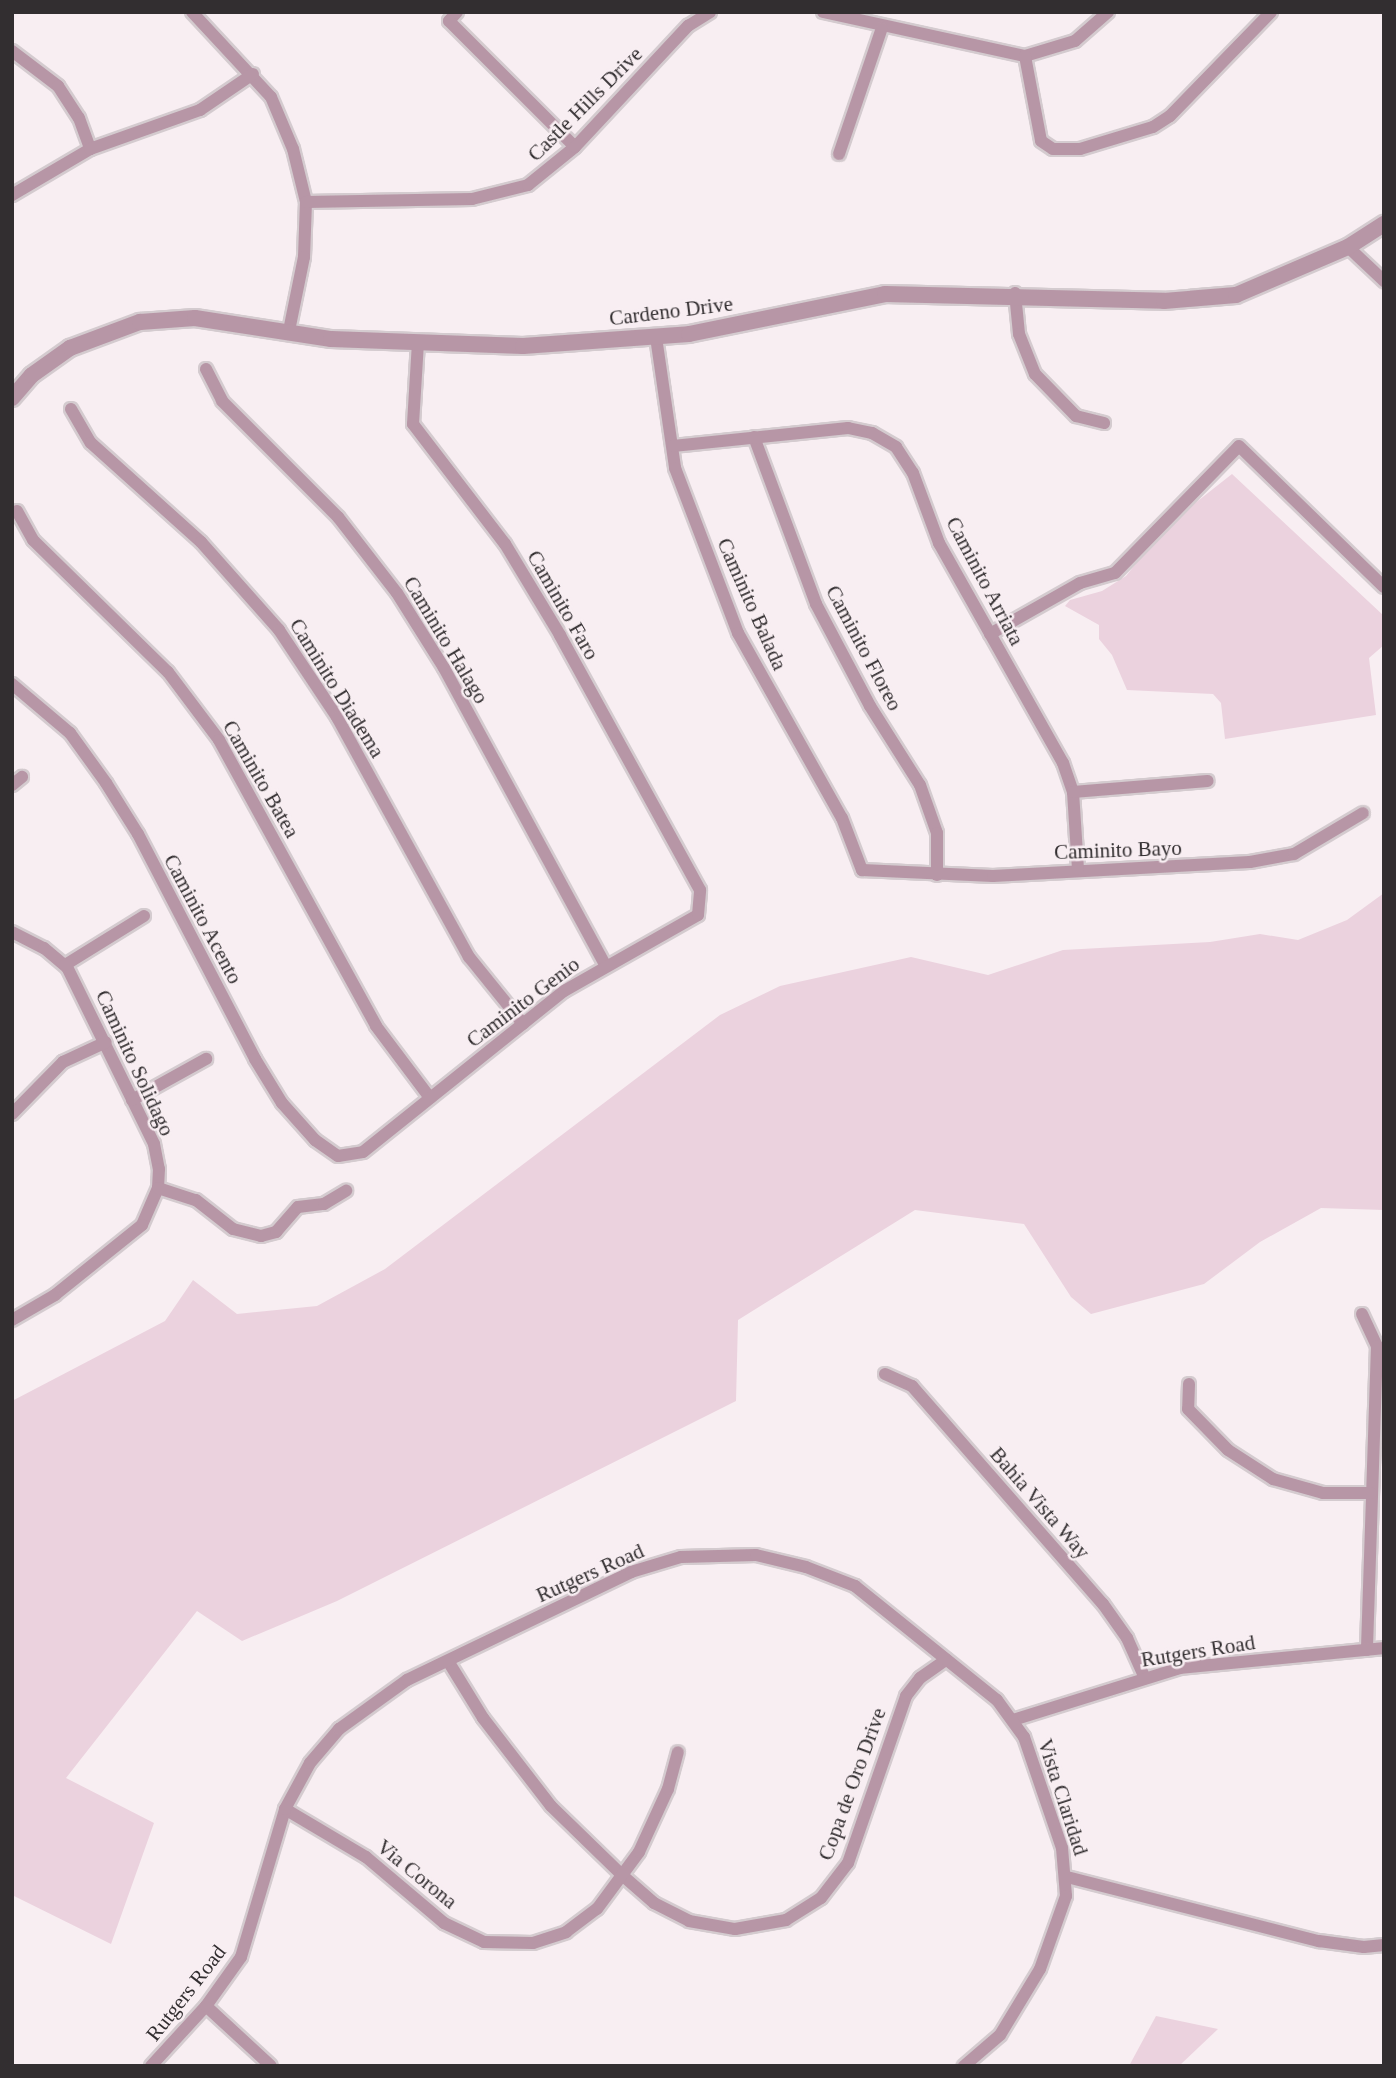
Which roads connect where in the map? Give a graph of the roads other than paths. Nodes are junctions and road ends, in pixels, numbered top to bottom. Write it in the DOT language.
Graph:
graph roads {
  1 [pos="192,12"];
  2 [pos="710,12"];
  3 [pos="823,12"];
  4 [pos="1108,12"];
  5 [pos="1271,12"];
  6 [pos="453,17"];
  7 [pos="882,29"];
  8 [pos="12,51"];
  9 [pos="1025,56"];
  10 [pos="253,74"];
  11 [pos="575,147"];
  12 [pos="90,149"];
  13 [pos="839,154"];
  14 [pos="12,195"];
  15 [pos="306,202"];
  16 [pos="1384,224"];
  17 [pos="1348,247"];
  18 [pos="1384,281"];
  19 [pos="1015,293"];
  20 [pos="289,331"];
  21 [pos="656,337"];
  22 [pos="418,342"];
  23 [pos="206,369"];
  24 [pos="12,398"];
  25 [pos="71,409"];
  26 [pos="1104,424"];
  27 [pos="754,437"];
  28 [pos="673,446"];
  29 [pos="17,511"];
  30 [pos="1384,587"];
  31 [pos="990,634"];
  32 [pos="12,684"];
  33 [pos="1208,781"];
  34 [pos="1073,792"];
  35 [pos="1363,813"];
  36 [pos="1078,869"];
  37 [pos="862,870"];
  38 [pos="937,875"];
  39 [pos="700,890"];
  40 [pos="144,916"];
  41 [pos="12,932"];
  42 [pos="65,965"];
  43 [pos="605,965"];
  44 [pos="523,1024"];
  45 [pos="106,1042"];
  46 [pos="205,1059"];
  47 [pos="430,1098"];
  48 [pos="132,1100"];
  49 [pos="12,1114"];
  50 [pos="363,1152"];
  51 [pos="158,1188"];
  52 [pos="346,1191"];
  53 [pos="1362,1314"];
  54 [pos="12,1320"];
  55 [pos="886,1374"];
  56 [pos="1189,1384"];
  57 [pos="1371,1493"];
  58 [pos="1384,1648"];
  59 [pos="1367,1650"];
  60 [pos="946,1660"];
  61 [pos="448,1661"];
  62 [pos="1144,1676"];
  63 [pos="1013,1720"];
  64 [pos="678,1752"];
  65 [pos="285,1809"];
  66 [pos="622,1875"];
  67 [pos="1067,1877"];
  68 [pos="1384,1945"];
  69 [pos="206,2006"];
  70 [pos="151,2066"];
  71 [pos="271,2066"];
  72 [pos="964,2066"];
  1 -- 10 [label="street"];
  2 -- 11 [label="street, Castle Hills Drive"];
  3 -- 7 [label="street"];
  4 -- 9 [label="street"];
  5 -- 9 [label="street"];
  6 -- 11 [label="street"];
  7 -- 9 [label="street"];
  7 -- 13 [label="street"];
  8 -- 12 [label="street"];
  10 -- 12 [label="street"];
  10 -- 15 [label="street"];
  11 -- 15 [label="street, Castle Hills Drive"];
  12 -- 14 [label="street"];
  15 -- 20 [label="street"];
  16 -- 17 [label="street, Cardeno Drive"];
  17 -- 18 [label="street"];
  17 -- 19 [label="street, Cardeno Drive"];
  19 -- 21 [label="street, Cardeno Drive"];
  19 -- 26 [label="street"];
  20 -- 22 [label="street, Cardeno Drive"];
  20 -- 24 [label="street, Cardeno Drive"];
  21 -- 22 [label="street, Cardeno Drive"];
  21 -- 28 [label="street, Caminito Balada"];
  22 -- 39 [label="street, Caminito Faro"];
  23 -- 43 [label="street, Caminito Halago"];
  25 -- 44 [label="street, Caminito Diadema"];
  27 -- 28 [label="street, Caminito Arriata"];
  27 -- 31 [label="street, Caminito Arriata"];
  27 -- 38 [label="street, Caminito Floreo"];
  28 -- 37 [label="street, Caminito Balada"];
  29 -- 47 [label="street, Caminito Batea"];
  30 -- 31 [label="street"];
  31 -- 34 [label="street, Caminito Arriata"];
  32 -- 50 [label="street, Caminito Acento"];
  33 -- 34 [label="street"];
  34 -- 36 [label="street, Caminito Arriata"];
  35 -- 36 [label="street, Caminito Bayo"];
  36 -- 38 [label="street, Caminito Bayo"];
  37 -- 38 [label="street, Caminito Bayo"];
  39 -- 43 [label="street, Caminito Genio"];
  40 -- 42 [label="street"];
  41 -- 42 [label="street, Caminito Solidago"];
  42 -- 45 [label="street, Caminito Solidago"];
  43 -- 44 [label="street, Caminito Genio"];
  44 -- 47 [label="street, Caminito Genio"];
  45 -- 48 [label="street, Caminito Solidago"];
  45 -- 49 [label="street"];
  46 -- 48 [label="street"];
  47 -- 50 [label="street, Caminito Genio"];
  48 -- 51 [label="street, Caminito Solidago"];
  51 -- 52 [label="street"];
  51 -- 54 [label="street, Caminito Solidago"];
  53 -- 57 [label="street"];
  55 -- 62 [label="street, Bahia Vista Way"];
  56 -- 57 [label="street"];
  57 -- 59 [label="street"];
  58 -- 59 [label="street, Rutgers Road"];
  59 -- 62 [label="street, Rutgers Road"];
  60 -- 61 [label="street, Rutgers Road"];
  60 -- 63 [label="street, Rutgers Road"];
  60 -- 66 [label="street, Copa de Oro Drive"];
  61 -- 65 [label="street, Rutgers Road"];
  61 -- 66 [label="street, Copa de Oro Drive"];
  62 -- 63 [label="street, Rutgers Road"];
  63 -- 67 [label="street, Vista Claridad"];
  64 -- 66 [label="street, Via Corona"];
  65 -- 66 [label="street, Via Corona"];
  65 -- 69 [label="street, Rutgers Road"];
  67 -- 68 [label="street"];
  67 -- 72 [label="street, Vista Claridad"];
  69 -- 70 [label="street, Rutgers Road"];
  69 -- 71 [label="street"];
}
